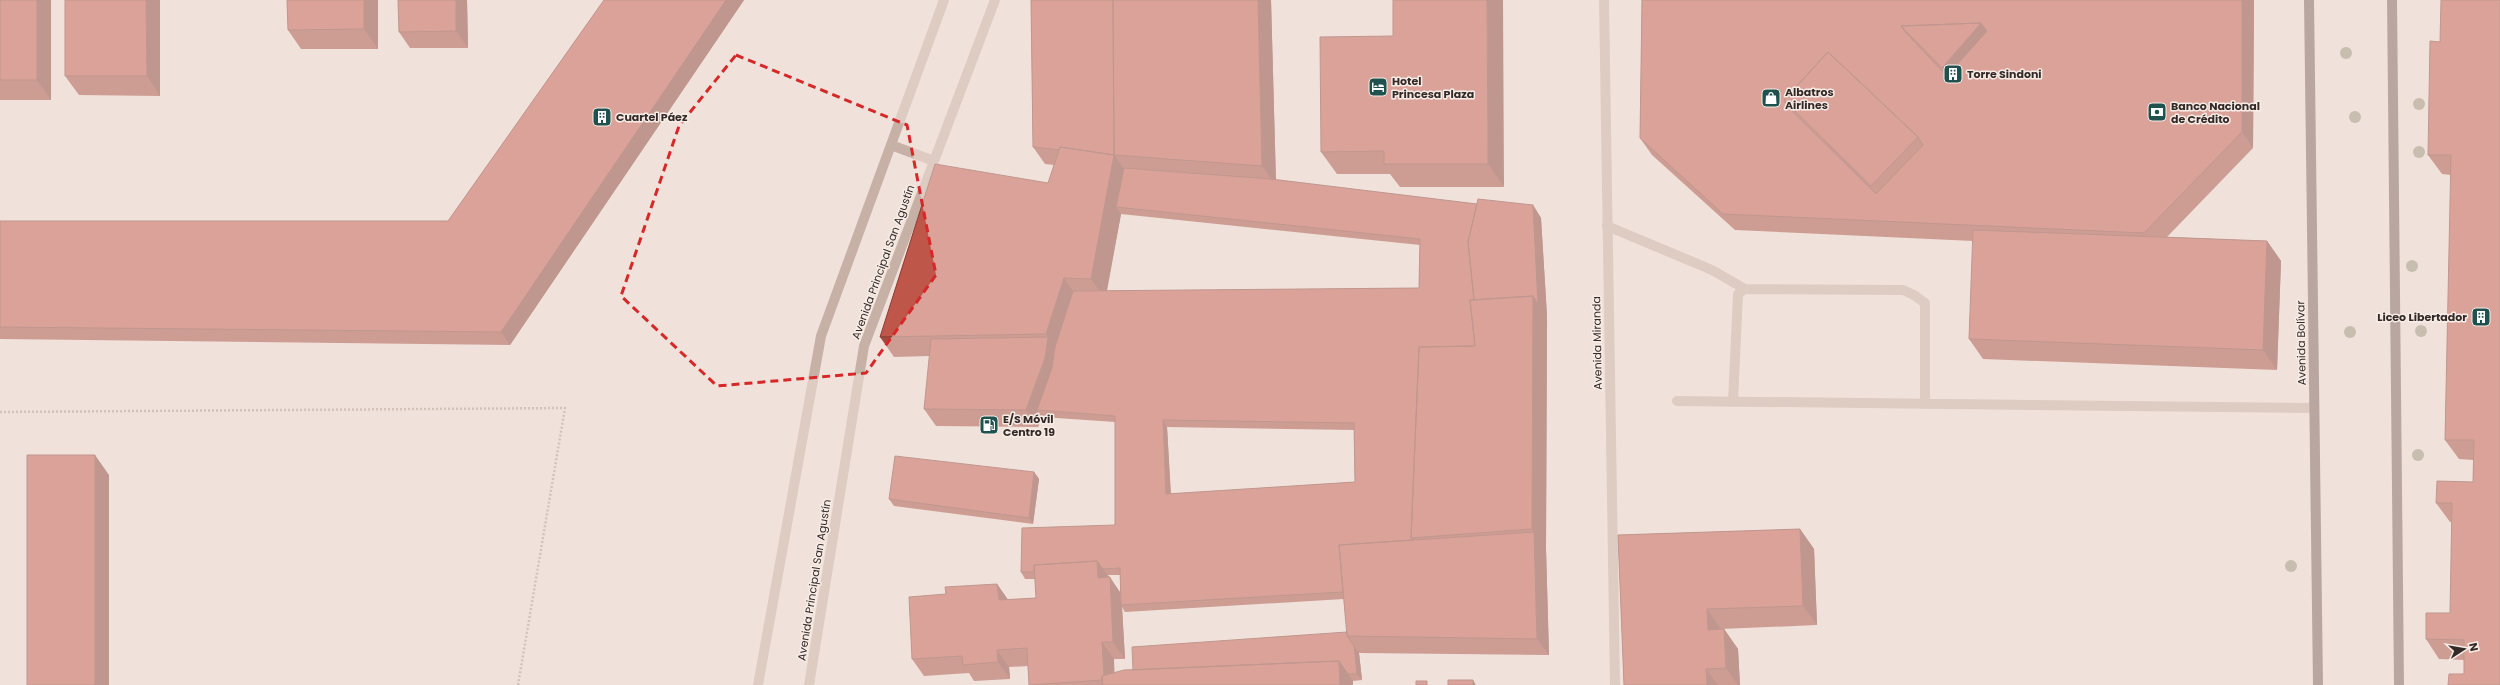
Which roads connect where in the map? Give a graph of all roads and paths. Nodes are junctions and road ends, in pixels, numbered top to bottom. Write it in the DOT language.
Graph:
graph roads {
  1 [pos="944,0"];
  2 [pos="995,0"];
  3 [pos="1604,0"];
  4 [pos="2309,0"];
  5 [pos="2392,0"];
  6 [pos="891,145"];
  7 [pos="934,161"];
  8 [pos="1607,226"];
  9 [pos="1745,289"];
  10 [pos="1677,401"];
  11 [pos="1733,402"];
  12 [pos="1925,404"];
  13 [pos="2314,408"];
  14 [pos="0,412"];
  15 [pos="518,685"];
  16 [pos="758,685"];
  17 [pos="809,685"];
  18 [pos="1615,685"];
  19 [pos="2318,685"];
  20 [pos="2399,685"];
  1 -- 6 [label="street"];
  2 -- 7 [label="street, Avenida Principal San Agustín"];
  3 -- 8 [label="street, Avenida Miranda"];
  4 -- 13 [label="main road, Avenida Bolívar"];
  5 -- 20 [label="main road"];
  6 -- 7 [label="street"];
  6 -- 16 [label="street"];
  7 -- 17 [label="street, Avenida Principal San Agustín"];
  8 -- 9 [label="street"];
  8 -- 18 [label="street, Avenida Miranda"];
  9 -- 11 [label="street"];
  9 -- 12 [label="street"];
  10 -- 11 [label="street"];
  11 -- 12 [label="street"];
  12 -- 13 [label="street"];
  13 -- 19 [label="main road, Avenida Bolívar"];
  14 -- 15 [label="path"];
}
